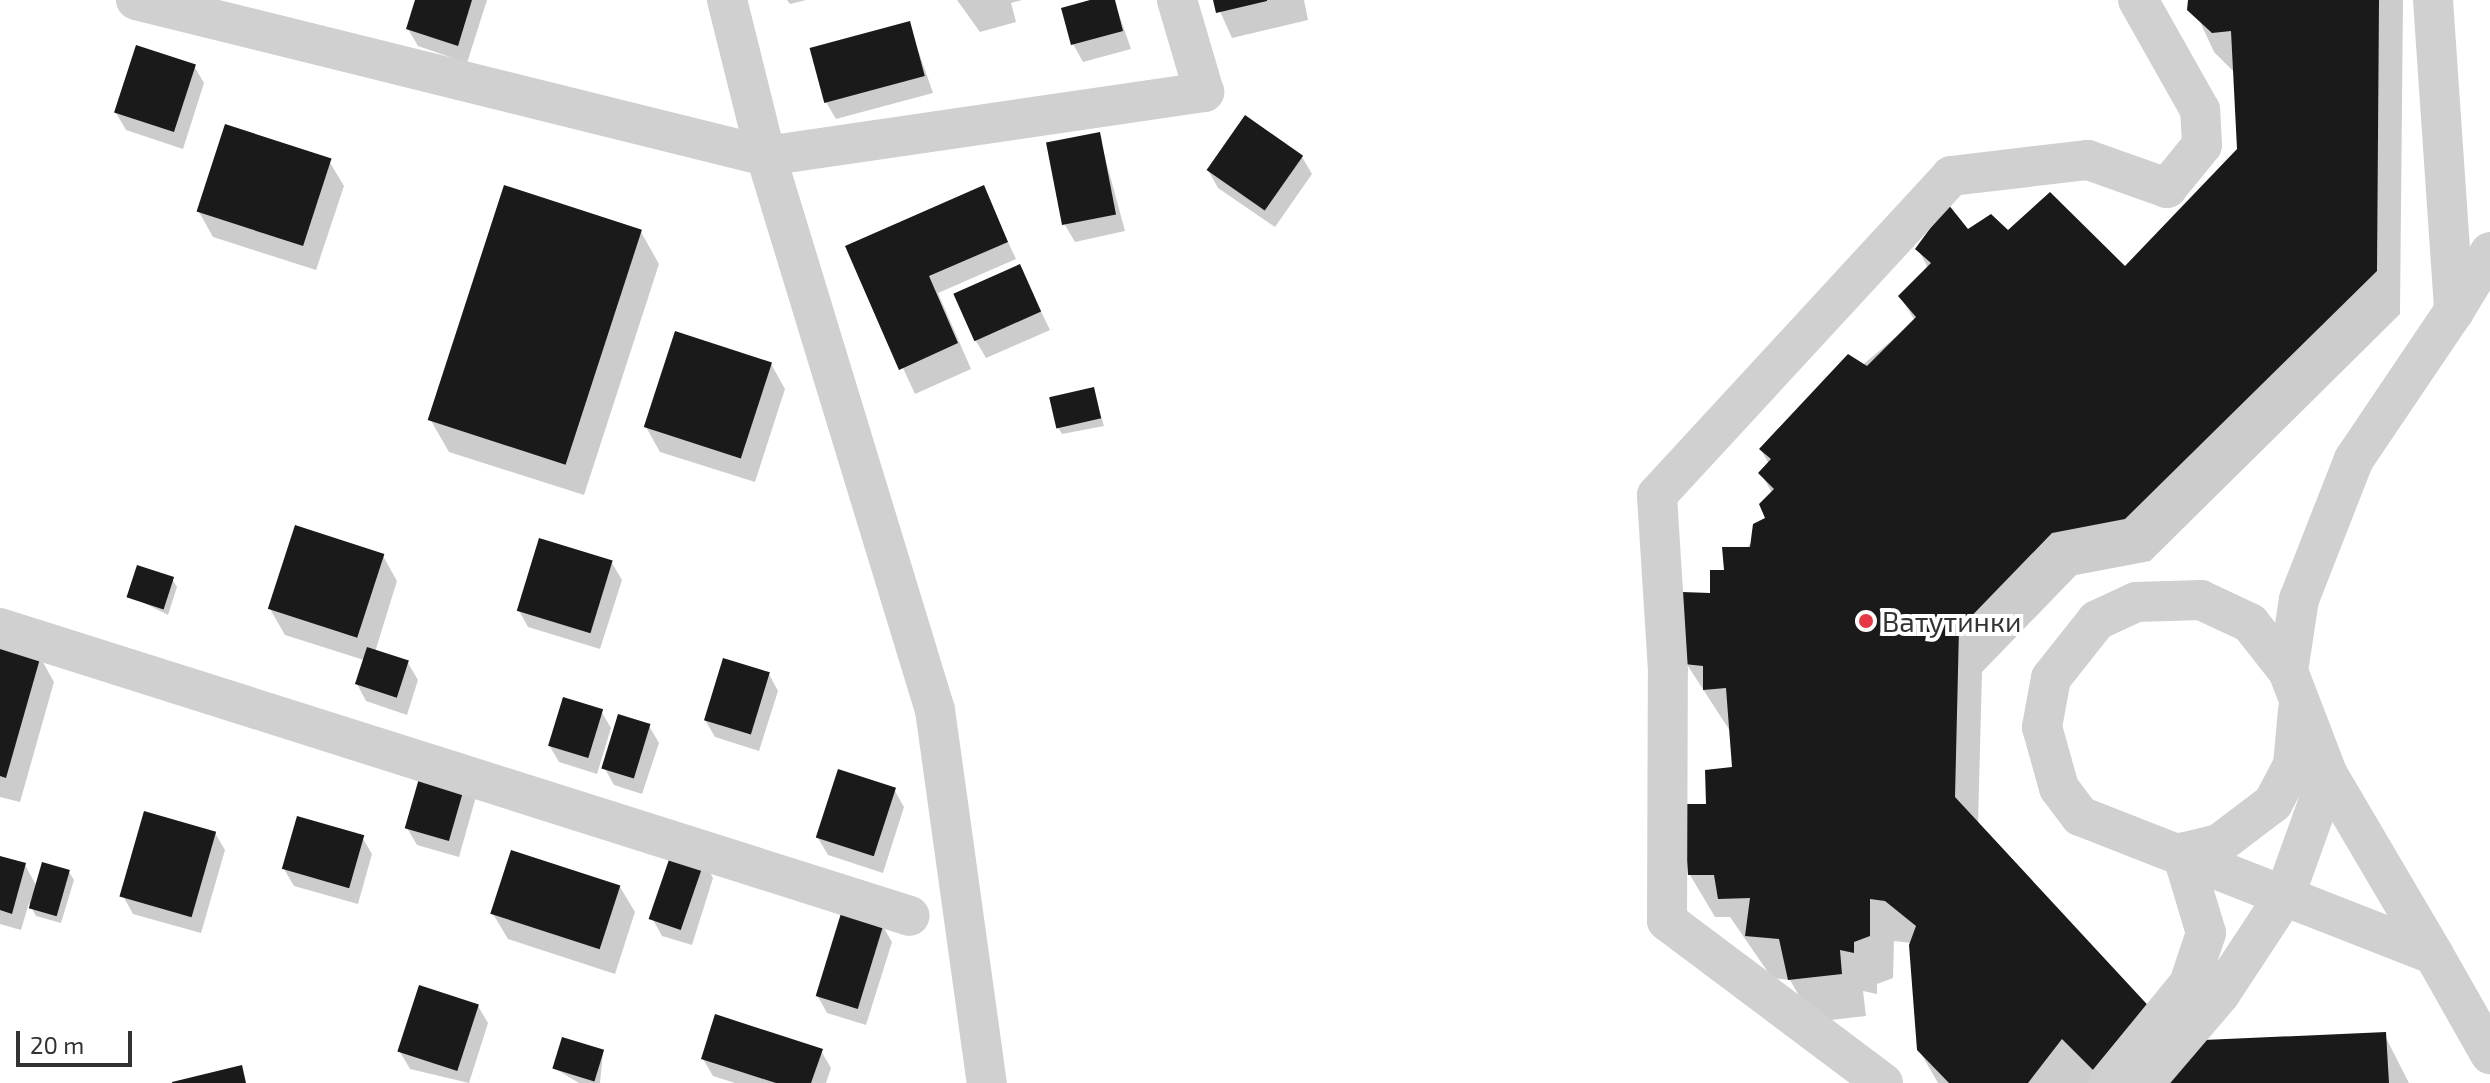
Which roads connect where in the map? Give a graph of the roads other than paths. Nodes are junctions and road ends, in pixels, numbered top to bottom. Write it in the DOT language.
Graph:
graph roads {
  1 [pos="136,0"];
  2 [pos="727,0"];
  3 [pos="1177,0"];
  4 [pos="2138,0"];
  5 [pos="2433,0"];
  6 [pos="766,156"];
  7 [pos="2490,252"];
  8 [pos="2454,311"];
  9 [pos="0,628"];
  10 [pos="2293,689"];
  11 [pos="2328,775"];
  12 [pos="2182,853"];
  13 [pos="2285,895"];
  14 [pos="910,916"];
  15 [pos="2434,955"];
  16 [pos="2490,1054"];
  17 [pos="987,1083"];
  18 [pos="1883,1083"];
  19 [pos="2108,1083"];
  20 [pos="2144,1083"];
  1 -- 6 [label="street"];
  2 -- 6 [label="street"];
  3 -- 6 [label="street"];
  4 -- 18 [label="street"];
  5 -- 8 [label="street"];
  6 -- 17 [label="street"];
  7 -- 8 [label="street"];
  8 -- 10 [label="street"];
  9 -- 14 [label="street"];
  10 -- 11 [label="street"];
  10 -- 12 [label="street"];
  10 -- 12 [label="street"];
  11 -- 13 [label="street"];
  11 -- 15 [label="street"];
  12 -- 13 [label="street"];
  12 -- 19 [label="street"];
  13 -- 15 [label="street"];
  13 -- 20 [label="street"];
  15 -- 16 [label="street"];
}
